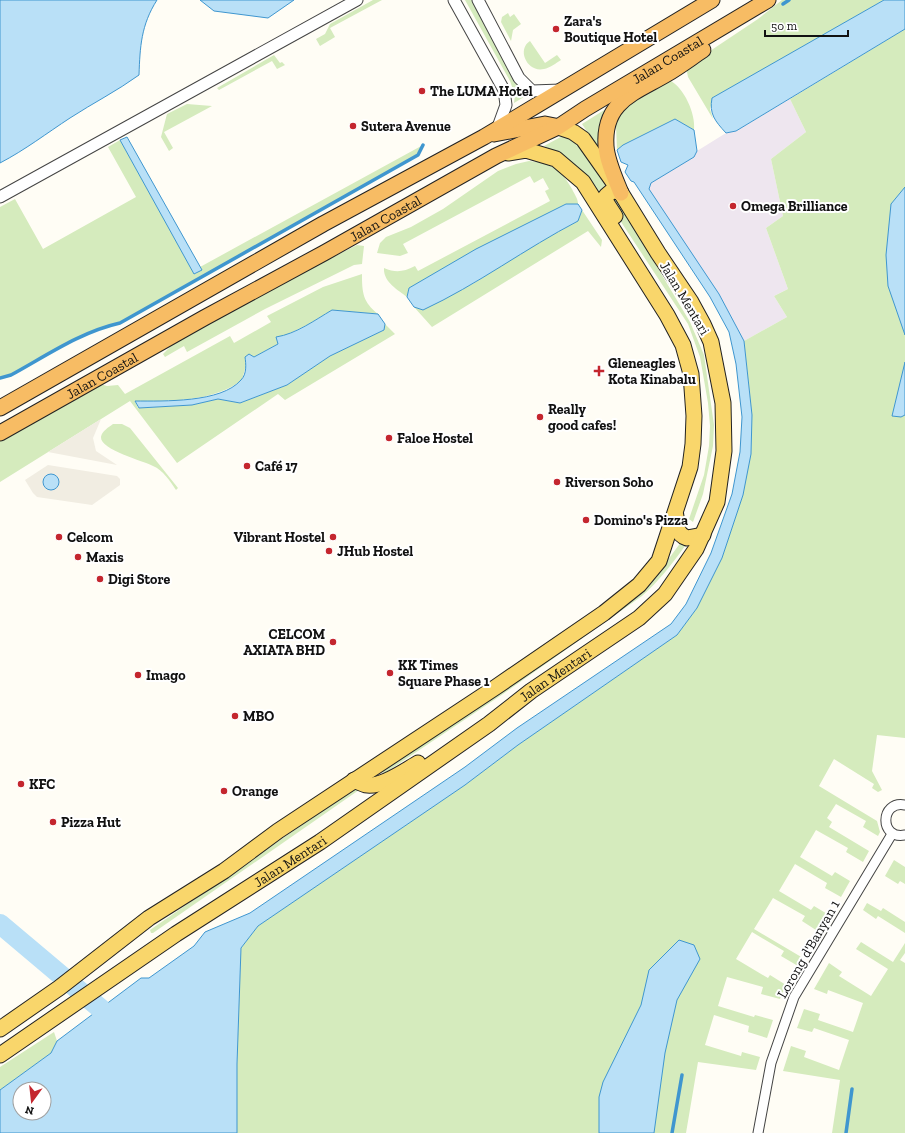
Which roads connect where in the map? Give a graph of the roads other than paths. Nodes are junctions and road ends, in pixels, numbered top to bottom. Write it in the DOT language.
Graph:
graph roads {
  1 [pos="357,0"];
  2 [pos="454,0"];
  3 [pos="478,0"];
  4 [pos="712,0"];
  5 [pos="768,0"];
  6 [pos="755,8"];
  7 [pos="561,90"];
  8 [pos="498,127"];
  9 [pos="558,127"];
  10 [pos="484,136"];
  11 [pos="496,156"];
  12 [pos="621,193"];
  13 [pos="0,197"];
  14 [pos="648,285"];
  15 [pos="29,391"];
  16 [pos="0,398"];
  17 [pos="0,408"];
  18 [pos="0,433"];
  19 [pos="676,515"];
  20 [pos="703,535"];
  21 [pos="489,724"];
  22 [pos="354,780"];
  23 [pos="905,805"];
  24 [pos="892,834"];
  25 [pos="905,836"];
  26 [pos="2,1027"];
  27 [pos="0,1056"];
  28 [pos="758,1133"];
  1 -- 13 [label="street"];
  2 -- 8 [label="street"];
  3 -- 7 [label="street"];
  4 -- 7 [label="highway, Jalan Coastal"];
  5 -- 6 [label="highway, Jalan Coastal"];
  6 -- 9 [label="highway, Jalan Coastal"];
  6 -- 12 [label="highway"];
  7 -- 8 [label="highway, Jalan Coastal"];
  8 -- 10 [label="highway, Jalan Coastal"];
  9 -- 10 [label="highway"];
  9 -- 11 [label="highway, Jalan Coastal"];
  9 -- 12 [label="main road, Jalan Mentari"];
  10 -- 15 [label="highway, Jalan Coastal"];
  11 -- 14 [label="main road, Jalan Mentari"];
  11 -- 18 [label="highway, Jalan Coastal"];
  12 -- 14 [label="main road"];
  12 -- 20 [label="main road, Jalan Mentari"];
  14 -- 19 [label="main road, Jalan Mentari"];
  15 -- 16 [label="highway, Jalan Coastal"];
  15 -- 17 [label="highway, Jalan Coastal"];
  19 -- 20 [label="main road"];
  19 -- 22 [label="main road, Jalan Mentari"];
  20 -- 21 [label="main road, Jalan Mentari"];
  21 -- 22 [label="main road"];
  21 -- 27 [label="main road, Jalan Mentari"];
  22 -- 26 [label="main road, Jalan Mentari"];
  23 -- 24 [label="street"];
  24 -- 25 [label="street"];
  24 -- 28 [label="street, Lorong d'Banyan 1"];
}
